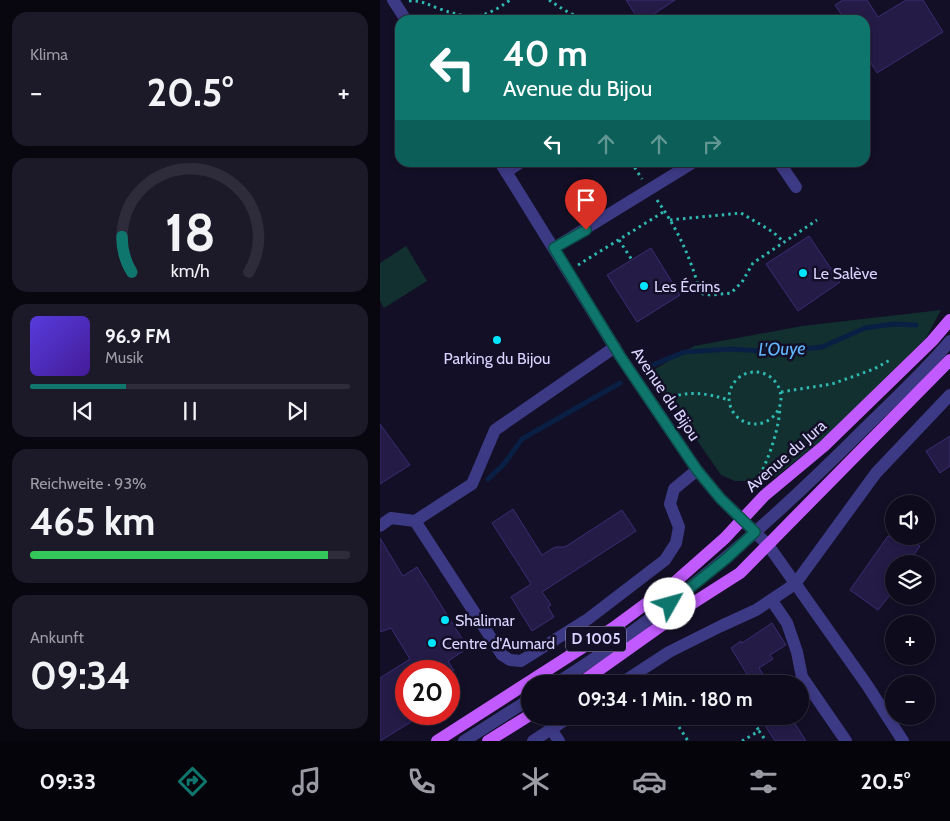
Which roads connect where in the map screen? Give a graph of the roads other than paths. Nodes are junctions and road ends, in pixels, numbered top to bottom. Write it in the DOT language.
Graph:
graph roads {
  1 [pos="393,1"];
  2 [pos="403,15"];
  3 [pos="503,167"];
  4 [pos="686,167"];
  5 [pos="782,167"];
  6 [pos="796,187"];
  7 [pos="554,248"];
  8 [pos="950,320"];
  9 [pos="950,341"];
  10 [pos="615,347"];
  11 [pos="950,360"];
  12 [pos="950,395"];
  13 [pos="697,470"];
  14 [pos="742,520"];
  15 [pos="415,521"];
  16 [pos="380,526"];
  17 [pos="755,532"];
  18 [pos="768,545"];
  19 [pos="796,584"];
  20 [pos="772,600"];
  21 [pos="568,675"];
  22 [pos="592,675"];
  23 [pos="634,675"];
  24 [pos="521,705"];
  25 [pos="521,721"];
  26 [pos="556,725"];
  27 [pos="550,729"];
  28 [pos="437,741"];
  29 [pos="464,741"];
  30 [pos="488,741"];
  31 [pos="533,741"];
  32 [pos="559,741"];
  33 [pos="846,741"];
  34 [pos="903,741"];
  1 -- 2 [label="street"];
  3 -- 7 [label="street, Avenue du Bijou"];
  4 -- 7 [label="street"];
  5 -- 6 [label="street"];
  7 -- 10 [label="street, Avenue du Bijou"];
  8 -- 14 [label="main road, Avenue du Jura / D 1005"];
  9 -- 17 [label="street"];
  10 -- 13 [label="street, Avenue du Bijou"];
  10 -- 15 [label="street"];
  11 -- 18 [label="main road, D 1005"];
  12 -- 19 [label="street"];
  13 -- 14 [label="street, Avenue du Bijou"];
  13 -- 15 [label="street"];
  14 -- 17 [label="street, Avenue du Bijou"];
  14 -- 28 [label="main road, Avenue du Jura / D 1005"];
  15 -- 16 [label="street"];
  17 -- 18 [label="street, Avenue du Bijou"];
  17 -- 21 [label="street"];
  18 -- 19 [label="street, Avenue du Bijou"];
  18 -- 22 [label="main road, D 1005"];
  19 -- 20 [label="street"];
  19 -- 34 [label="street, Avenue du Bijou"];
  20 -- 23 [label="street"];
  20 -- 33 [label="street"];
  24 -- 29 [label="street"];
  25 -- 30 [label="main road"];
  26 -- 27 [label="street"];
  27 -- 31 [label="street"];
  27 -- 32 [label="street"];
}
